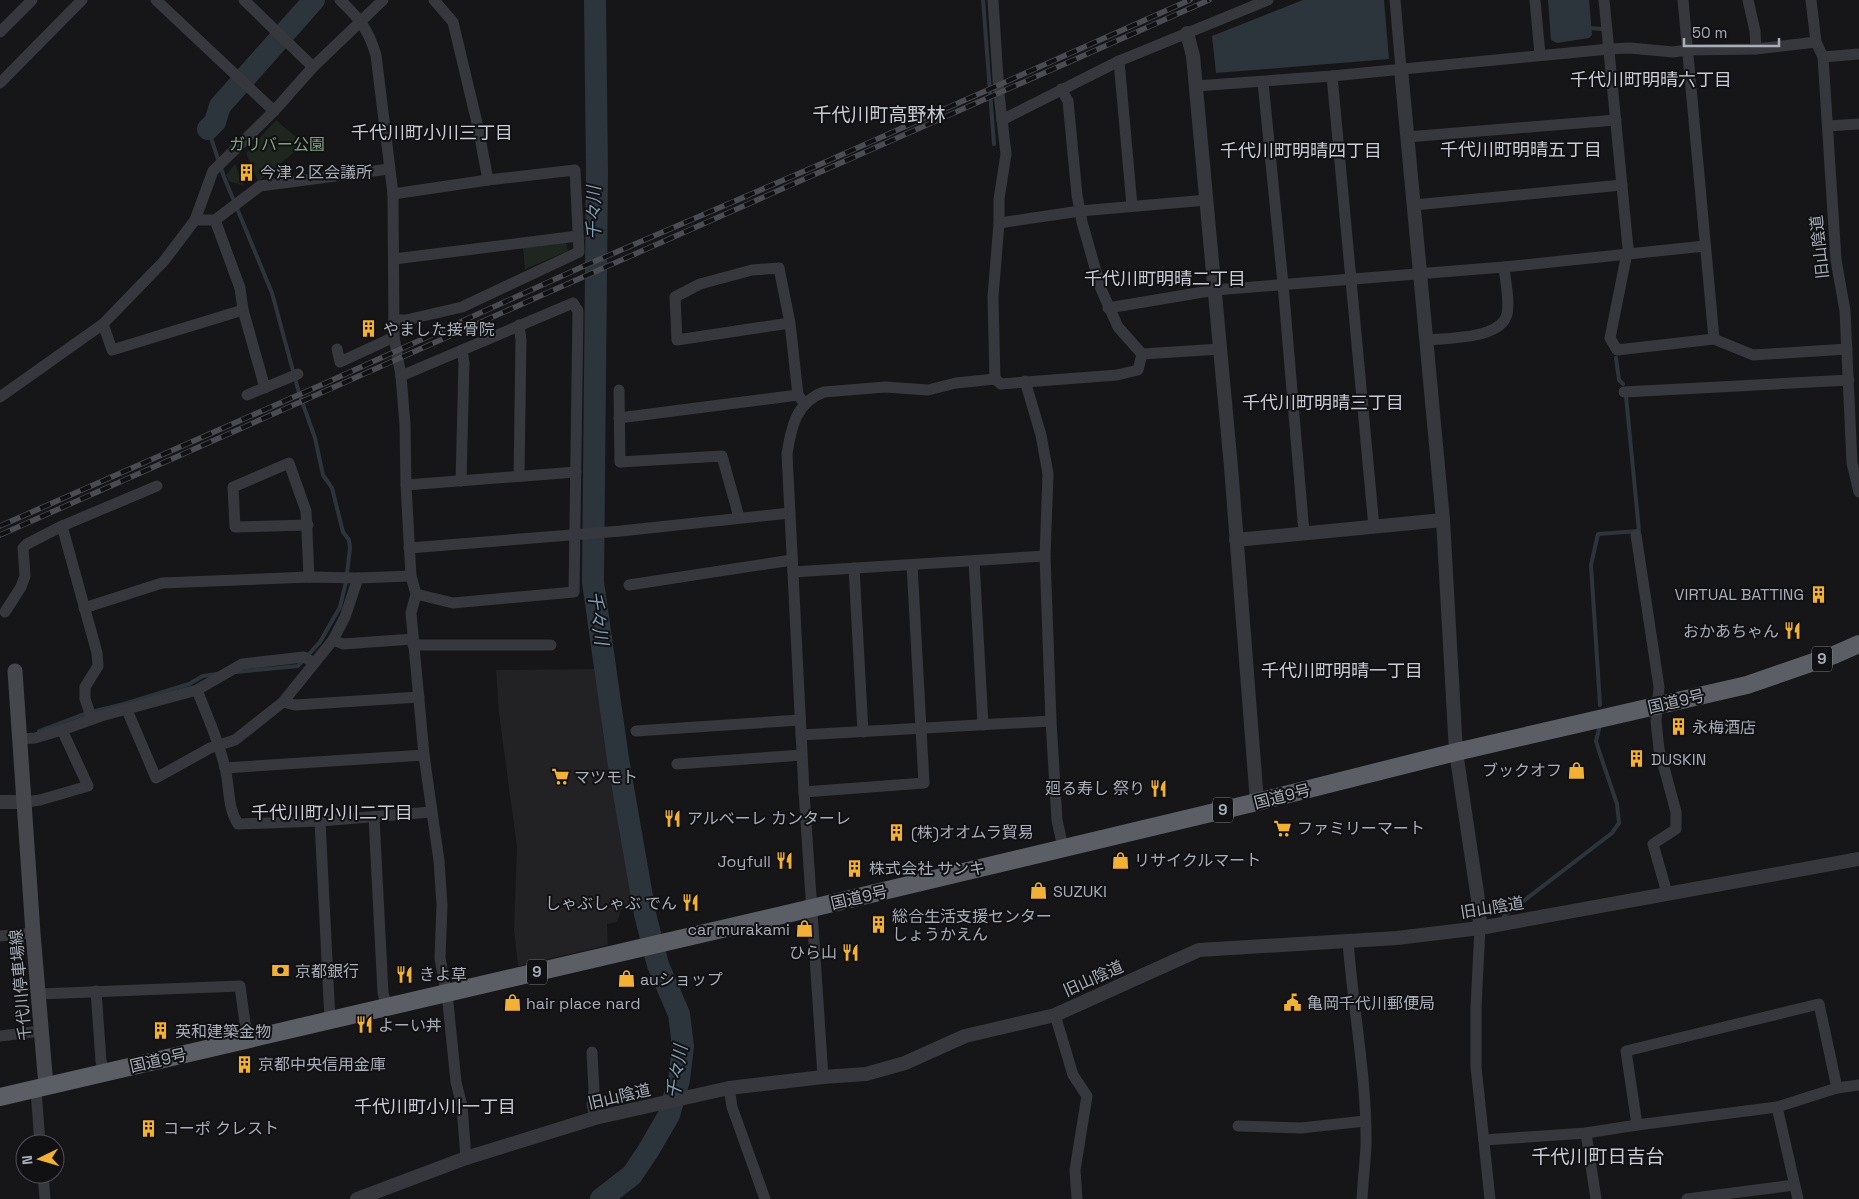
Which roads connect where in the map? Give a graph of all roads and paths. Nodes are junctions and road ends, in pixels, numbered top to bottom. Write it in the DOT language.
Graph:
graph roads {
  1 [pos="32,0"];
  2 [pos="82,0"];
  3 [pos="156,0"];
  4 [pos="244,0"];
  5 [pos="340,0"];
  6 [pos="383,0"];
  7 [pos="434,0"];
  8 [pos="993,0"];
  9 [pos="1268,0"];
  10 [pos="1395,0"];
  11 [pos="1535,0"];
  12 [pos="1604,0"];
  13 [pos="1683,0"];
  14 [pos="1748,0"];
  15 [pos="1811,0"];
  16 [pos="361,21"];
  17 [pos="0,32"];
  18 [pos="1187,33"];
  19 [pos="1816,42"];
  20 [pos="1609,49"];
  21 [pos="1756,49"];
  22 [pos="1687,50"];
  23 [pos="1859,54"];
  24 [pos="1540,55"];
  25 [pos="1823,57"];
  26 [pos="1119,61"];
  27 [pos="313,67"];
  28 [pos="1401,69"];
  29 [pos="1332,76"];
  30 [pos="1263,82"];
  31 [pos="0,83"];
  32 [pos="1196,86"];
  33 [pos="1061,89"];
  34 [pos="274,111"];
  35 [pos="1002,120"];
  36 [pos="1616,120"];
  37 [pos="1859,124"];
  38 [pos="1828,126"];
  39 [pos="1407,137"];
  40 [pos="389,169"];
  41 [pos="488,180"];
  42 [pos="1622,185"];
  43 [pos="393,194"];
  44 [pos="1207,200"];
  45 [pos="1414,205"];
  46 [pos="1132,206"];
  47 [pos="1080,211"];
  48 [pos="195,220"];
  49 [pos="215,220"];
  50 [pos="999,223"];
  51 [pos="578,236"];
  52 [pos="1705,246"];
  53 [pos="1626,254"];
  54 [pos="394,259"];
  55 [pos="1504,267"];
  56 [pos="1420,272"];
  57 [pos="1350,278"];
  58 [pos="1283,284"];
  59 [pos="1215,290"];
  60 [pos="1108,308"];
  61 [pos="243,310"];
  62 [pos="394,320"];
  63 [pos="790,322"];
  64 [pos="103,324"];
  65 [pos="519,325"];
  66 [pos="394,337"];
  67 [pos="1714,339"];
  68 [pos="1426,340"];
  69 [pos="1220,348"];
  70 [pos="337,349"];
  71 [pos="1848,349"];
  72 [pos="462,350"];
  73 [pos="1142,354"];
  74 [pos="1852,374"];
  75 [pos="295,375"];
  76 [pos="401,376"];
  77 [pos="995,379"];
  78 [pos="1025,381"];
  79 [pos="265,388"];
  80 [pos="619,390"];
  81 [pos="1624,392"];
  82 [pos="247,395"];
  83 [pos="0,396"];
  84 [pos="801,400"];
  85 [pos="619,418"];
  86 [pos="576,472"];
  87 [pos="519,476"];
  88 [pos="461,481"];
  89 [pos="406,485"];
  90 [pos="1858,485"];
  91 [pos="157,486"];
  92 [pos="790,513"];
  93 [pos="740,517"];
  94 [pos="1443,520"];
  95 [pos="308,524"];
  96 [pos="62,526"];
  97 [pos="1374,527"];
  98 [pos="578,534"];
  99 [pos="1304,534"];
  100 [pos="1636,535"];
  101 [pos="1236,540"];
  102 [pos="409,548"];
  103 [pos="1045,556"];
  104 [pos="792,560"];
  105 [pos="974,561"];
  106 [pos="912,565"];
  107 [pos="854,568"];
  108 [pos="793,572"];
  109 [pos="309,576"];
  110 [pos="411,576"];
  111 [pos="358,578"];
  112 [pos="628,585"];
  113 [pos="416,594"];
  114 [pos="84,608"];
  115 [pos="5,612"];
  116 [pos="333,640"];
  117 [pos="413,642"];
  118 [pos="1859,644"];
  119 [pos="551,645"];
  120 [pos="314,663"];
  121 [pos="15,671"];
  122 [pos="197,690"];
  123 [pos="418,697"];
  124 [pos="283,702"];
  125 [pos="1658,705"];
  126 [pos="126,710"];
  127 [pos="92,719"];
  128 [pos="800,720"];
  129 [pos="1051,721"];
  130 [pos="983,725"];
  131 [pos="921,729"];
  132 [pos="62,730"];
  133 [pos="636,731"];
  134 [pos="864,732"];
  135 [pos="801,735"];
  136 [pos="20,740"];
  137 [pos="218,744"];
  138 [pos="1456,752"];
  139 [pos="424,755"];
  140 [pos="802,755"];
  141 [pos="677,764"];
  142 [pos="226,768"];
  143 [pos="804,792"];
  144 [pos="0,802"];
  145 [pos="25,802"];
  146 [pos="1257,802"];
  147 [pos="431,812"];
  148 [pos="374,817"];
  149 [pos="320,821"];
  150 [pos="1063,848"];
  151 [pos="1859,859"];
  152 [pos="1667,893"];
  153 [pos="812,908"];
  154 [pos="1480,928"];
  155 [pos="33,933"];
  156 [pos="0,936"];
  157 [pos="1348,941"];
  158 [pos="96,992"];
  159 [pos="39,994"];
  160 [pos="447,994"];
  161 [pos="387,1008"];
  162 [pos="1055,1015"];
  163 [pos="330,1020"];
  164 [pos="41,1031"];
  165 [pos="0,1036"];
  166 [pos="250,1039"];
  167 [pos="592,1052"];
  168 [pos="104,1072"];
  169 [pos="823,1077"];
  170 [pos="1859,1085"];
  171 [pos="41,1087"];
  172 [pos="729,1088"];
  173 [pos="1837,1088"];
  174 [pos="0,1097"];
  175 [pos="1777,1108"];
  176 [pos="596,1118"];
  177 [pos="1365,1122"];
  178 [pos="1637,1125"];
  179 [pos="1238,1126"];
  180 [pos="1586,1133"];
  181 [pos="40,1134"];
  182 [pos="1484,1140"];
  183 [pos="466,1158"];
  184 [pos="44,1184"];
  185 [pos="1794,1185"];
  186 [pos="45,1199"];
  187 [pos="357,1199"];
  188 [pos="765,1199"];
  189 [pos="1077,1199"];
  190 [pos="1362,1199"];
  191 [pos="1490,1199"];
  192 [pos="1596,1199"];
  193 [pos="1687,1199"];
  194 [pos="1798,1199"];
  1 -- 17 [label="street"];
  2 -- 31 [label="street"];
  3 -- 34 [label="street"];
  4 -- 27 [label="street"];
  5 -- 16 [label="street"];
  6 -- 16 [label="street"];
  7 -- 41 [label="street"];
  8 -- 35 [label="street"];
  9 -- 18 [label="street"];
  10 -- 28 [label="street"];
  11 -- 24 [label="street"];
  12 -- 20 [label="street"];
  13 -- 22 [label="street"];
  14 -- 21 [label="street"];
  15 -- 19 [label="street, 旧山陰道"];
  16 -- 27 [label="street"];
  16 -- 40 [label="street"];
  18 -- 26 [label="street"];
  18 -- 32 [label="street"];
  19 -- 21 [label="street"];
  19 -- 25 [label="street, 旧山陰道"];
  20 -- 22 [label="street"];
  20 -- 24 [label="street"];
  20 -- 36 [label="street"];
  21 -- 22 [label="street"];
  22 -- 52 [label="street"];
  23 -- 25 [label="street"];
  24 -- 28 [label="street"];
  25 -- 38 [label="street, 旧山陰道"];
  26 -- 33 [label="street"];
  26 -- 46 [label="street"];
  27 -- 34 [label="street"];
  28 -- 29 [label="street"];
  28 -- 39 [label="street"];
  29 -- 30 [label="street"];
  29 -- 57 [label="street"];
  30 -- 32 [label="street"];
  30 -- 58 [label="street"];
  32 -- 44 [label="street"];
  33 -- 35 [label="street"];
  33 -- 47 [label="street"];
  34 -- 48 [label="street"];
  35 -- 50 [label="street"];
  36 -- 39 [label="street"];
  36 -- 42 [label="street"];
  37 -- 38 [label="street"];
  38 -- 71 [label="street, 旧山陰道"];
  39 -- 45 [label="street"];
  40 -- 43 [label="street"];
  40 -- 49 [label="street"];
  41 -- 43 [label="street"];
  41 -- 51 [label="street"];
  42 -- 45 [label="street"];
  42 -- 53 [label="street"];
  43 -- 54 [label="street"];
  44 -- 46 [label="street"];
  44 -- 59 [label="street"];
  45 -- 56 [label="street"];
  46 -- 47 [label="street"];
  47 -- 50 [label="street"];
  47 -- 60 [label="street"];
  48 -- 49 [label="street"];
  48 -- 64 [label="street"];
  49 -- 61 [label="street"];
  50 -- 77 [label="street"];
  51 -- 54 [label="street"];
  51 -- 62 [label="street"];
  52 -- 53 [label="street"];
  52 -- 67 [label="street"];
  53 -- 55 [label="street"];
  53 -- 67 [label="street"];
  54 -- 62 [label="street"];
  55 -- 56 [label="street"];
  55 -- 68 [label="street"];
  56 -- 57 [label="street"];
  56 -- 68 [label="street"];
  57 -- 58 [label="street"];
  57 -- 97 [label="street"];
  58 -- 59 [label="street"];
  58 -- 99 [label="street"];
  59 -- 60 [label="street"];
  59 -- 69 [label="street"];
  60 -- 73 [label="street"];
  61 -- 64 [label="street"];
  61 -- 79 [label="street"];
  62 -- 66 [label="street"];
  63 -- 63 [label="street"];
  63 -- 84 [label="street"];
  64 -- 83 [label="street"];
  65 -- 72 [label="street"];
  65 -- 86 [label="street"];
  65 -- 87 [label="street"];
  66 -- 70 [label="street"];
  66 -- 76 [label="street"];
  67 -- 71 [label="street"];
  68 -- 94 [label="street"];
  69 -- 73 [label="street"];
  69 -- 101 [label="street"];
  71 -- 74 [label="street, 旧山陰道"];
  72 -- 76 [label="street"];
  72 -- 88 [label="street"];
  73 -- 78 [label="street"];
  74 -- 81 [label="street"];
  74 -- 90 [label="street, 旧山陰道"];
  75 -- 79 [label="street"];
  76 -- 89 [label="street"];
  77 -- 78 [label="street"];
  77 -- 84 [label="street"];
  78 -- 103 [label="street"];
  79 -- 82 [label="street"];
  80 -- 85 [label="street"];
  84 -- 85 [label="street"];
  84 -- 92 [label="street"];
  85 -- 93 [label="street"];
  86 -- 87 [label="street"];
  86 -- 98 [label="street"];
  87 -- 88 [label="street"];
  88 -- 89 [label="street"];
  89 -- 102 [label="street"];
  91 -- 96 [label="street"];
  92 -- 93 [label="street"];
  92 -- 104 [label="street"];
  93 -- 98 [label="street"];
  94 -- 97 [label="street"];
  94 -- 138 [label="street"];
  95 -- 95 [label="street"];
  95 -- 109 [label="street"];
  96 -- 114 [label="street"];
  96 -- 115 [label="street"];
  97 -- 99 [label="street"];
  98 -- 102 [label="street"];
  98 -- 113 [label="street"];
  99 -- 101 [label="street"];
  100 -- 125 [label="street"];
  101 -- 146 [label="street"];
  102 -- 110 [label="street"];
  103 -- 105 [label="street"];
  103 -- 129 [label="street"];
  104 -- 108 [label="street"];
  104 -- 112 [label="street"];
  105 -- 106 [label="street"];
  105 -- 130 [label="street"];
  106 -- 107 [label="street"];
  106 -- 131 [label="street"];
  107 -- 108 [label="street"];
  107 -- 134 [label="street"];
  108 -- 128 [label="street"];
  109 -- 111 [label="street"];
  109 -- 114 [label="street"];
  110 -- 111 [label="street"];
  110 -- 113 [label="street"];
  111 -- 116 [label="street"];
  113 -- 117 [label="street"];
  114 -- 127 [label="street"];
  116 -- 117 [label="street"];
  116 -- 120 [label="street"];
  117 -- 119 [label="street"];
  117 -- 123 [label="street"];
  118 -- 125 [label="highway, 国道9号 / 9"];
  120 -- 122 [label="street"];
  120 -- 124 [label="street"];
  121 -- 136 [label="main road, 千代川停車場線"];
  122 -- 126 [label="street"];
  122 -- 137 [label="street"];
  123 -- 124 [label="street"];
  123 -- 139 [label="street"];
  124 -- 137 [label="street"];
  125 -- 138 [label="highway, 国道9号 / 9"];
  125 -- 152 [label="street"];
  126 -- 127 [label="street"];
  126 -- 137 [label="street"];
  127 -- 132 [label="street"];
  128 -- 133 [label="street"];
  128 -- 135 [label="street"];
  129 -- 130 [label="street"];
  129 -- 150 [label="street"];
  130 -- 131 [label="street"];
  131 -- 134 [label="street"];
  131 -- 143 [label="street"];
  132 -- 136 [label="street"];
  132 -- 145 [label="street"];
  134 -- 135 [label="street"];
  135 -- 140 [label="street"];
  136 -- 145 [label="main road, 千代川停車場線"];
  137 -- 142 [label="street"];
  138 -- 146 [label="highway, 国道9号 / 9"];
  138 -- 154 [label="street"];
  139 -- 142 [label="street"];
  139 -- 147 [label="street"];
  140 -- 141 [label="street"];
  140 -- 143 [label="street"];
  142 -- 149 [label="street"];
  143 -- 153 [label="street"];
  144 -- 145 [label="street"];
  145 -- 155 [label="main road, 千代川停車場線"];
  146 -- 150 [label="highway, 国道9号 / 9"];
  147 -- 148 [label="street"];
  147 -- 160 [label="street"];
  148 -- 149 [label="street"];
  148 -- 161 [label="street"];
  149 -- 163 [label="street"];
  150 -- 153 [label="highway, 国道9号 / 9"];
  151 -- 152 [label="street, 旧山陰道"];
  152 -- 154 [label="street, 旧山陰道"];
  153 -- 160 [label="highway, 国道9号 / 9"];
  153 -- 169 [label="street"];
  154 -- 157 [label="street, 旧山陰道"];
  154 -- 182 [label="street"];
  155 -- 156 [label="street"];
  155 -- 159 [label="main road, 千代川停車場線"];
  157 -- 162 [label="street, 旧山陰道"];
  157 -- 177 [label="street"];
  158 -- 159 [label="street"];
  158 -- 166 [label="street"];
  158 -- 168 [label="street"];
  159 -- 164 [label="main road, 千代川停車場線"];
  160 -- 161 [label="highway, 国道9号 / 9"];
  160 -- 183 [label="street"];
  161 -- 163 [label="highway, 国道9号 / 9"];
  162 -- 169 [label="street, 旧山陰道"];
  162 -- 189 [label="street"];
  163 -- 166 [label="highway, 国道9号 / 9"];
  164 -- 165 [label="street"];
  164 -- 171 [label="main road, 千代川停車場線"];
  166 -- 168 [label="highway, 国道9号 / 9"];
  167 -- 176 [label="street"];
  168 -- 171 [label="highway, 国道9号 / 9"];
  169 -- 172 [label="street, 旧山陰道"];
  170 -- 173 [label="street"];
  171 -- 174 [label="highway, 国道9号 / 9"];
  171 -- 181 [label="street"];
  172 -- 176 [label="street, 旧山陰道"];
  172 -- 188 [label="street"];
  173 -- 175 [label="street"];
  173 -- 178 [label="street"];
  175 -- 178 [label="street"];
  175 -- 185 [label="street"];
  176 -- 183 [label="street, 旧山陰道"];
  177 -- 179 [label="street"];
  177 -- 190 [label="street"];
  178 -- 180 [label="street"];
  180 -- 182 [label="street"];
  180 -- 192 [label="street"];
  182 -- 191 [label="street"];
  183 -- 187 [label="street, 旧山陰道"];
  184 -- 186 [label="street"];
  185 -- 193 [label="street"];
  185 -- 194 [label="street"];
}
